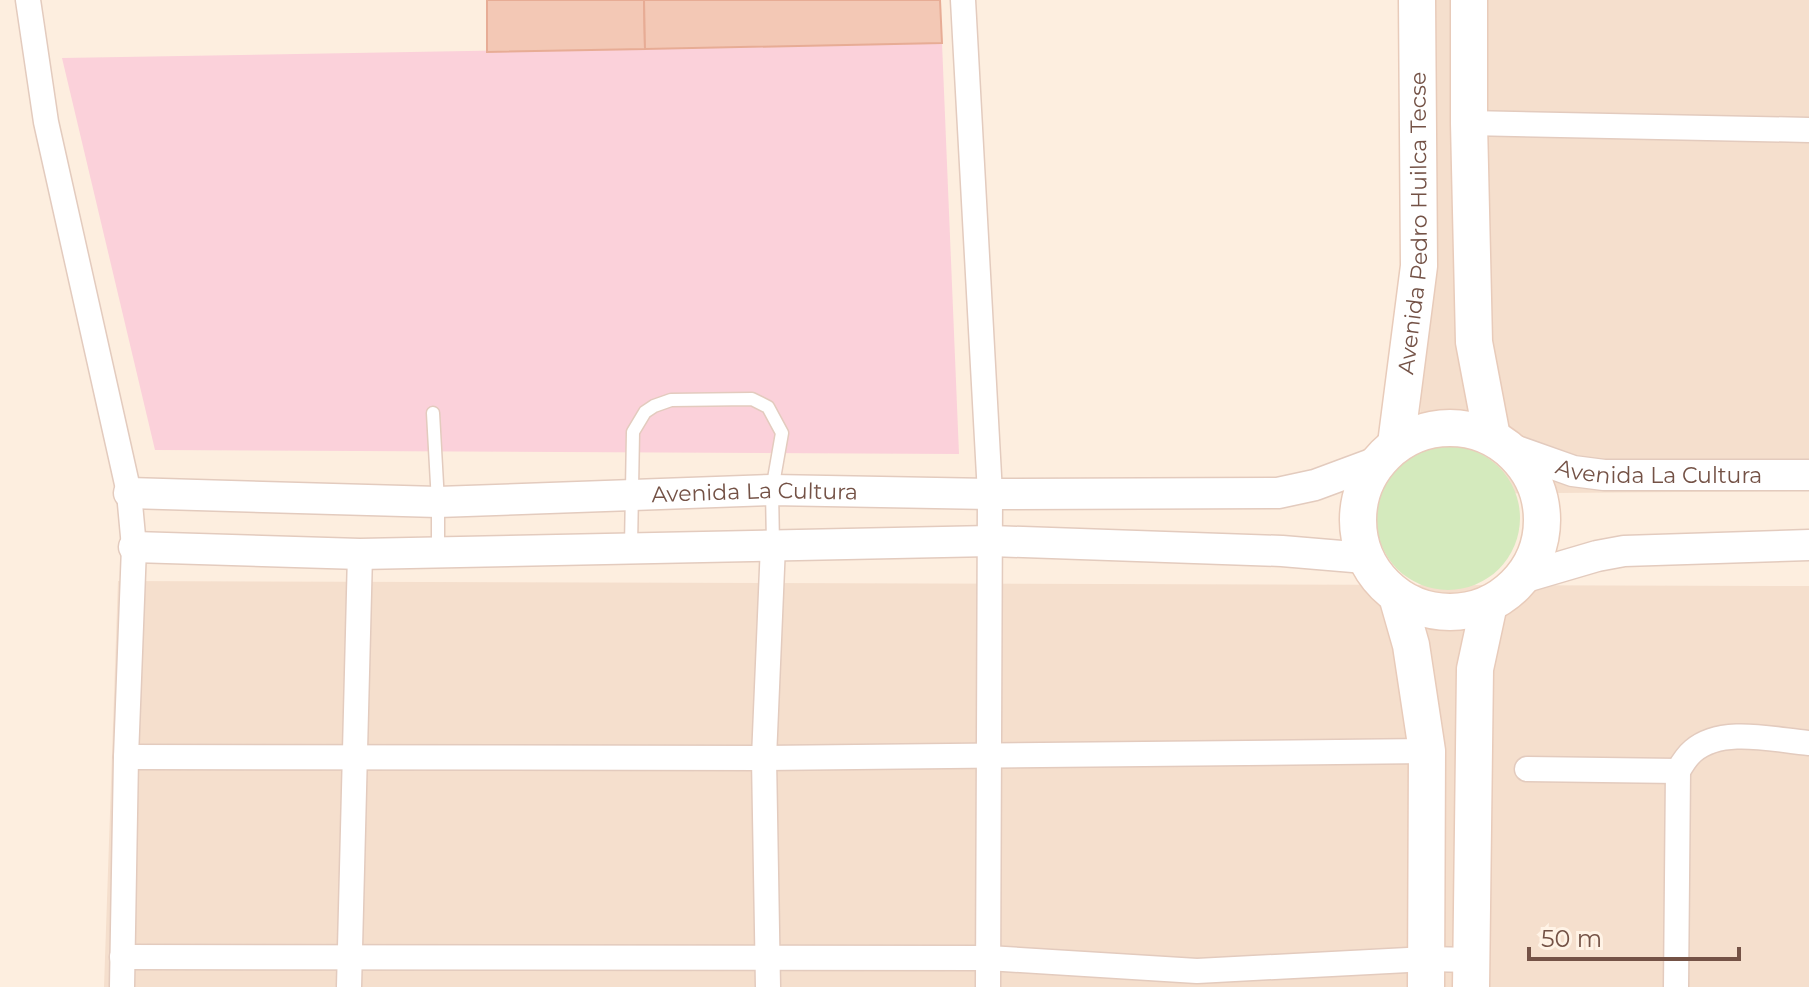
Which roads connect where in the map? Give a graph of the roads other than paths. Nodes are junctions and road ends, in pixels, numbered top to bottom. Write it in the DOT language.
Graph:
graph roads {
  1 [pos="28,0"];
  2 [pos="963,0"];
  3 [pos="1417,0"];
  4 [pos="1469,0"];
  5 [pos="1469,123"];
  6 [pos="1809,130"];
  7 [pos="433,413"];
  8 [pos="1502,443"];
  9 [pos="1386,453"];
  10 [pos="1809,475"];
  11 [pos="772,490"];
  12 [pos="129,493"];
  13 [pos="990,494"];
  14 [pos="631,495"];
  15 [pos="438,502"];
  16 [pos="991,541"];
  17 [pos="773,545"];
  18 [pos="1809,545"];
  19 [pos="134,547"];
  20 [pos="631,548"];
  21 [pos="438,551"];
  22 [pos="360,554"];
  23 [pos="1365,558"];
  24 [pos="1522,578"];
  25 [pos="1397,596"];
  26 [pos="1489,604"];
  27 [pos="1809,743"];
  28 [pos="1427,751"];
  29 [pos="988,754"];
  30 [pos="126,757"];
  31 [pos="354,757"];
  32 [pos="764,758"];
  33 [pos="1527,769"];
  34 [pos="1678,771"];
  35 [pos="122,957"];
  36 [pos="768,958"];
  37 [pos="988,958"];
  38 [pos="349,959"];
  39 [pos="1426,973"];
  40 [pos="1472,973"];
  41 [pos="1197,979"];
  42 [pos="122,987"];
  43 [pos="349,987"];
  44 [pos="768,987"];
  45 [pos="988,987"];
  46 [pos="1676,987"];
  1 -- 12 [label="street"];
  2 -- 13 [label="street"];
  3 -- 9 [label="main road, Avenida Pedro Huilca Tecse"];
  4 -- 5 [label="main road"];
  5 -- 6 [label="street"];
  5 -- 8 [label="main road"];
  7 -- 15 [label="lane"];
  8 -- 9 [label="main road"];
  8 -- 10 [label="street, Avenida La Cultura"];
  8 -- 24 [label="main road"];
  9 -- 13 [label="street, Avenida La Cultura"];
  9 -- 23 [label="main road"];
  11 -- 13 [label="street, Avenida La Cultura"];
  11 -- 14 [label="street, Avenida La Cultura"];
  11 -- 14 [label="lane"];
  11 -- 17 [label="lane"];
  12 -- 15 [label="street, Avenida La Cultura"];
  12 -- 19 [label="street"];
  13 -- 16 [label="street"];
  14 -- 15 [label="street, Avenida La Cultura"];
  14 -- 20 [label="lane"];
  15 -- 21 [label="lane"];
  16 -- 17 [label="street"];
  16 -- 23 [label="street"];
  16 -- 29 [label="street"];
  17 -- 20 [label="street"];
  17 -- 32 [label="street"];
  18 -- 24 [label="street"];
  19 -- 22 [label="street"];
  19 -- 30 [label="street"];
  20 -- 21 [label="street"];
  21 -- 22 [label="street"];
  22 -- 31 [label="street"];
  23 -- 25 [label="main road"];
  24 -- 26 [label="main road"];
  25 -- 26 [label="main road"];
  25 -- 28 [label="main road"];
  26 -- 40 [label="main road"];
  27 -- 34 [label="street"];
  28 -- 29 [label="street"];
  28 -- 39 [label="main road"];
  29 -- 32 [label="street"];
  29 -- 37 [label="street"];
  30 -- 31 [label="street"];
  30 -- 35 [label="street"];
  31 -- 32 [label="street"];
  31 -- 38 [label="street"];
  32 -- 36 [label="street"];
  33 -- 34 [label="street"];
  34 -- 46 [label="street"];
  35 -- 38 [label="street"];
  35 -- 42 [label="street"];
  36 -- 37 [label="street"];
  36 -- 38 [label="street"];
  36 -- 44 [label="street"];
  37 -- 41 [label="street"];
  37 -- 45 [label="street"];
  38 -- 43 [label="street"];
  39 -- 40 [label="street"];
  39 -- 41 [label="street"];
}
